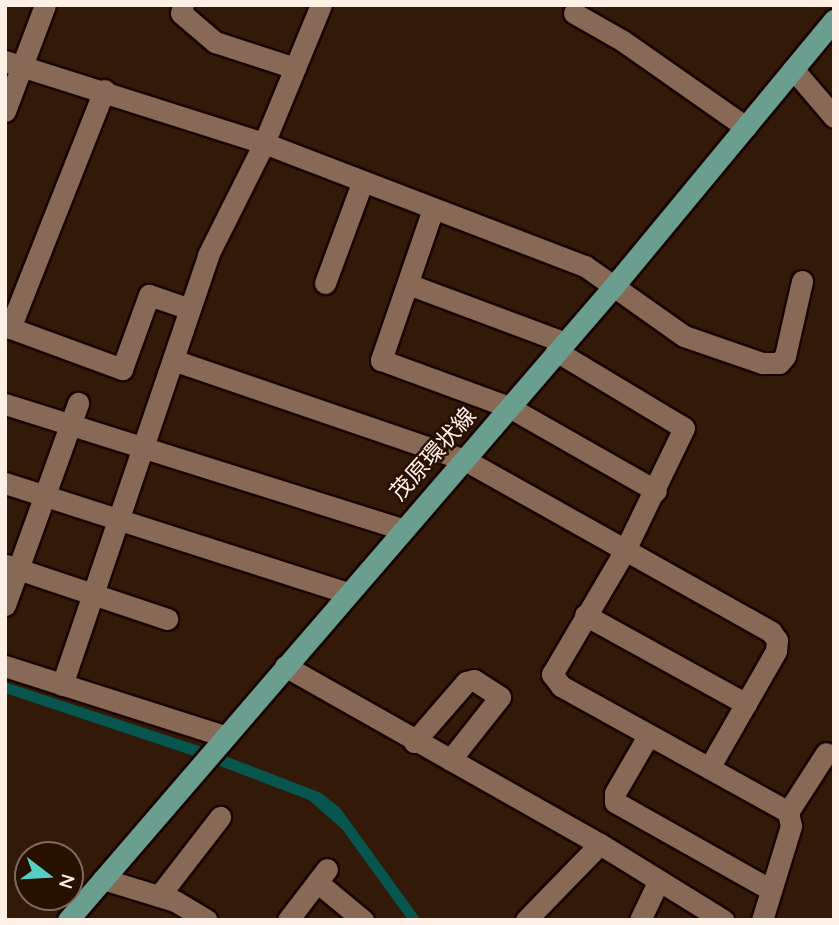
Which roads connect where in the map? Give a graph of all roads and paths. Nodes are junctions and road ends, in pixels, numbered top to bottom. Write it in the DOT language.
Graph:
graph roads {
  1 [pos="45,5"];
  2 [pos="183,5"];
  3 [pos="321,5"];
  4 [pos="573,13"];
  5 [pos="834,20"];
  6 [pos="13,63"];
  7 [pos="295,68"];
  8 [pos="793,69"];
  9 [pos="104,90"];
  10 [pos="5,111"];
  11 [pos="834,117"];
  12 [pos="746,127"];
  13 [pos="264,143"];
  14 [pos="362,183"];
  15 [pos="433,209"];
  16 [pos="802,281"];
  17 [pos="325,283"];
  18 [pos="408,284"];
  19 [pos="614,287"];
  20 [pos="190,309"];
  21 [pos="8,327"];
  22 [pos="560,346"];
  23 [pos="173,360"];
  24 [pos="78,403"];
  25 [pos="5,404"];
  26 [pos="509,407"];
  27 [pos="70,425"];
  28 [pos="143,447"];
  29 [pos="465,460"];
  30 [pos="5,484"];
  31 [pos="656,491"];
  32 [pos="45,496"];
  33 [pos="118,520"];
  34 [pos="401,529"];
  35 [pos="624,552"];
  36 [pos="12,567"];
  37 [pos="347,593"];
  38 [pos="93,594"];
  39 [pos="5,606"];
  40 [pos="585,615"];
  41 [pos="167,619"];
  42 [pos="5,666"];
  43 [pos="285,666"];
  44 [pos="62,685"];
  45 [pos="746,704"];
  46 [pos="225,736"];
  47 [pos="648,736"];
  48 [pos="414,742"];
  49 [pos="825,753"];
  50 [pos="450,761"];
  51 [pos="709,768"];
  52 [pos="788,812"];
  53 [pos="220,817"];
  54 [pos="600,845"];
  55 [pos="103,879"];
  56 [pos="659,880"];
  57 [pos="771,890"];
  58 [pos="159,896"];
  59 [pos="725,919"];
  60 [pos="68,920"];
  61 [pos="207,920"];
  62 [pos="288,920"];
  63 [pos="363,920"];
  64 [pos="526,920"];
  65 [pos="640,920"];
  66 [pos="762,920"];
  1 -- 6 [label="street"];
  2 -- 7 [label="street"];
  3 -- 7 [label="street"];
  4 -- 12 [label="street"];
  5 -- 8 [label="main road, 茂原環状線"];
  6 -- 9 [label="street"];
  6 -- 10 [label="street"];
  7 -- 13 [label="street"];
  8 -- 11 [label="street"];
  8 -- 12 [label="main road, 茂原環状線"];
  9 -- 13 [label="street"];
  9 -- 21 [label="street"];
  12 -- 19 [label="main road, 茂原環状線"];
  13 -- 14 [label="street"];
  13 -- 20 [label="street"];
  14 -- 15 [label="street"];
  14 -- 17 [label="street"];
  15 -- 18 [label="street"];
  15 -- 19 [label="street"];
  16 -- 19 [label="street"];
  18 -- 22 [label="street"];
  18 -- 26 [label="street"];
  19 -- 22 [label="main road, 茂原環状線"];
  20 -- 21 [label="street"];
  20 -- 23 [label="street"];
  22 -- 26 [label="main road, 茂原環状線"];
  22 -- 31 [label="street"];
  23 -- 28 [label="street"];
  23 -- 29 [label="street"];
  24 -- 27 [label="street"];
  25 -- 27 [label="street"];
  26 -- 29 [label="main road, 茂原環状線"];
  26 -- 31 [label="street"];
  27 -- 28 [label="street"];
  27 -- 32 [label="street"];
  28 -- 33 [label="street"];
  28 -- 34 [label="street"];
  29 -- 34 [label="main road, 茂原環状線"];
  29 -- 35 [label="street"];
  30 -- 32 [label="street"];
  31 -- 35 [label="street"];
  32 -- 33 [label="street"];
  32 -- 36 [label="street"];
  33 -- 37 [label="street"];
  33 -- 38 [label="street"];
  34 -- 37 [label="main road, 茂原環状線"];
  35 -- 40 [label="street"];
  35 -- 45 [label="street"];
  36 -- 38 [label="street"];
  36 -- 39 [label="street"];
  37 -- 43 [label="main road, 茂原環状線"];
  38 -- 41 [label="street"];
  38 -- 44 [label="street"];
  40 -- 45 [label="street"];
  40 -- 47 [label="street"];
  42 -- 44 [label="street"];
  43 -- 46 [label="main road, 茂原環状線"];
  43 -- 48 [label="street"];
  44 -- 46 [label="street"];
  45 -- 51 [label="street"];
  46 -- 55 [label="main road, 茂原環状線"];
  47 -- 51 [label="street"];
  47 -- 57 [label="street"];
  48 -- 50 [label="street"];
  48 -- 50 [label="street"];
  49 -- 52 [label="street"];
  50 -- 54 [label="street"];
  51 -- 52 [label="street"];
  52 -- 57 [label="street"];
  53 -- 58 [label="street"];
  54 -- 56 [label="street"];
  54 -- 64 [label="street"];
  55 -- 58 [label="street"];
  55 -- 60 [label="main road, 茂原環状線"];
  56 -- 59 [label="street"];
  56 -- 65 [label="street"];
  57 -- 66 [label="street"];
  58 -- 61 [label="street"];
  62 -- 63 [label="street"];
}
